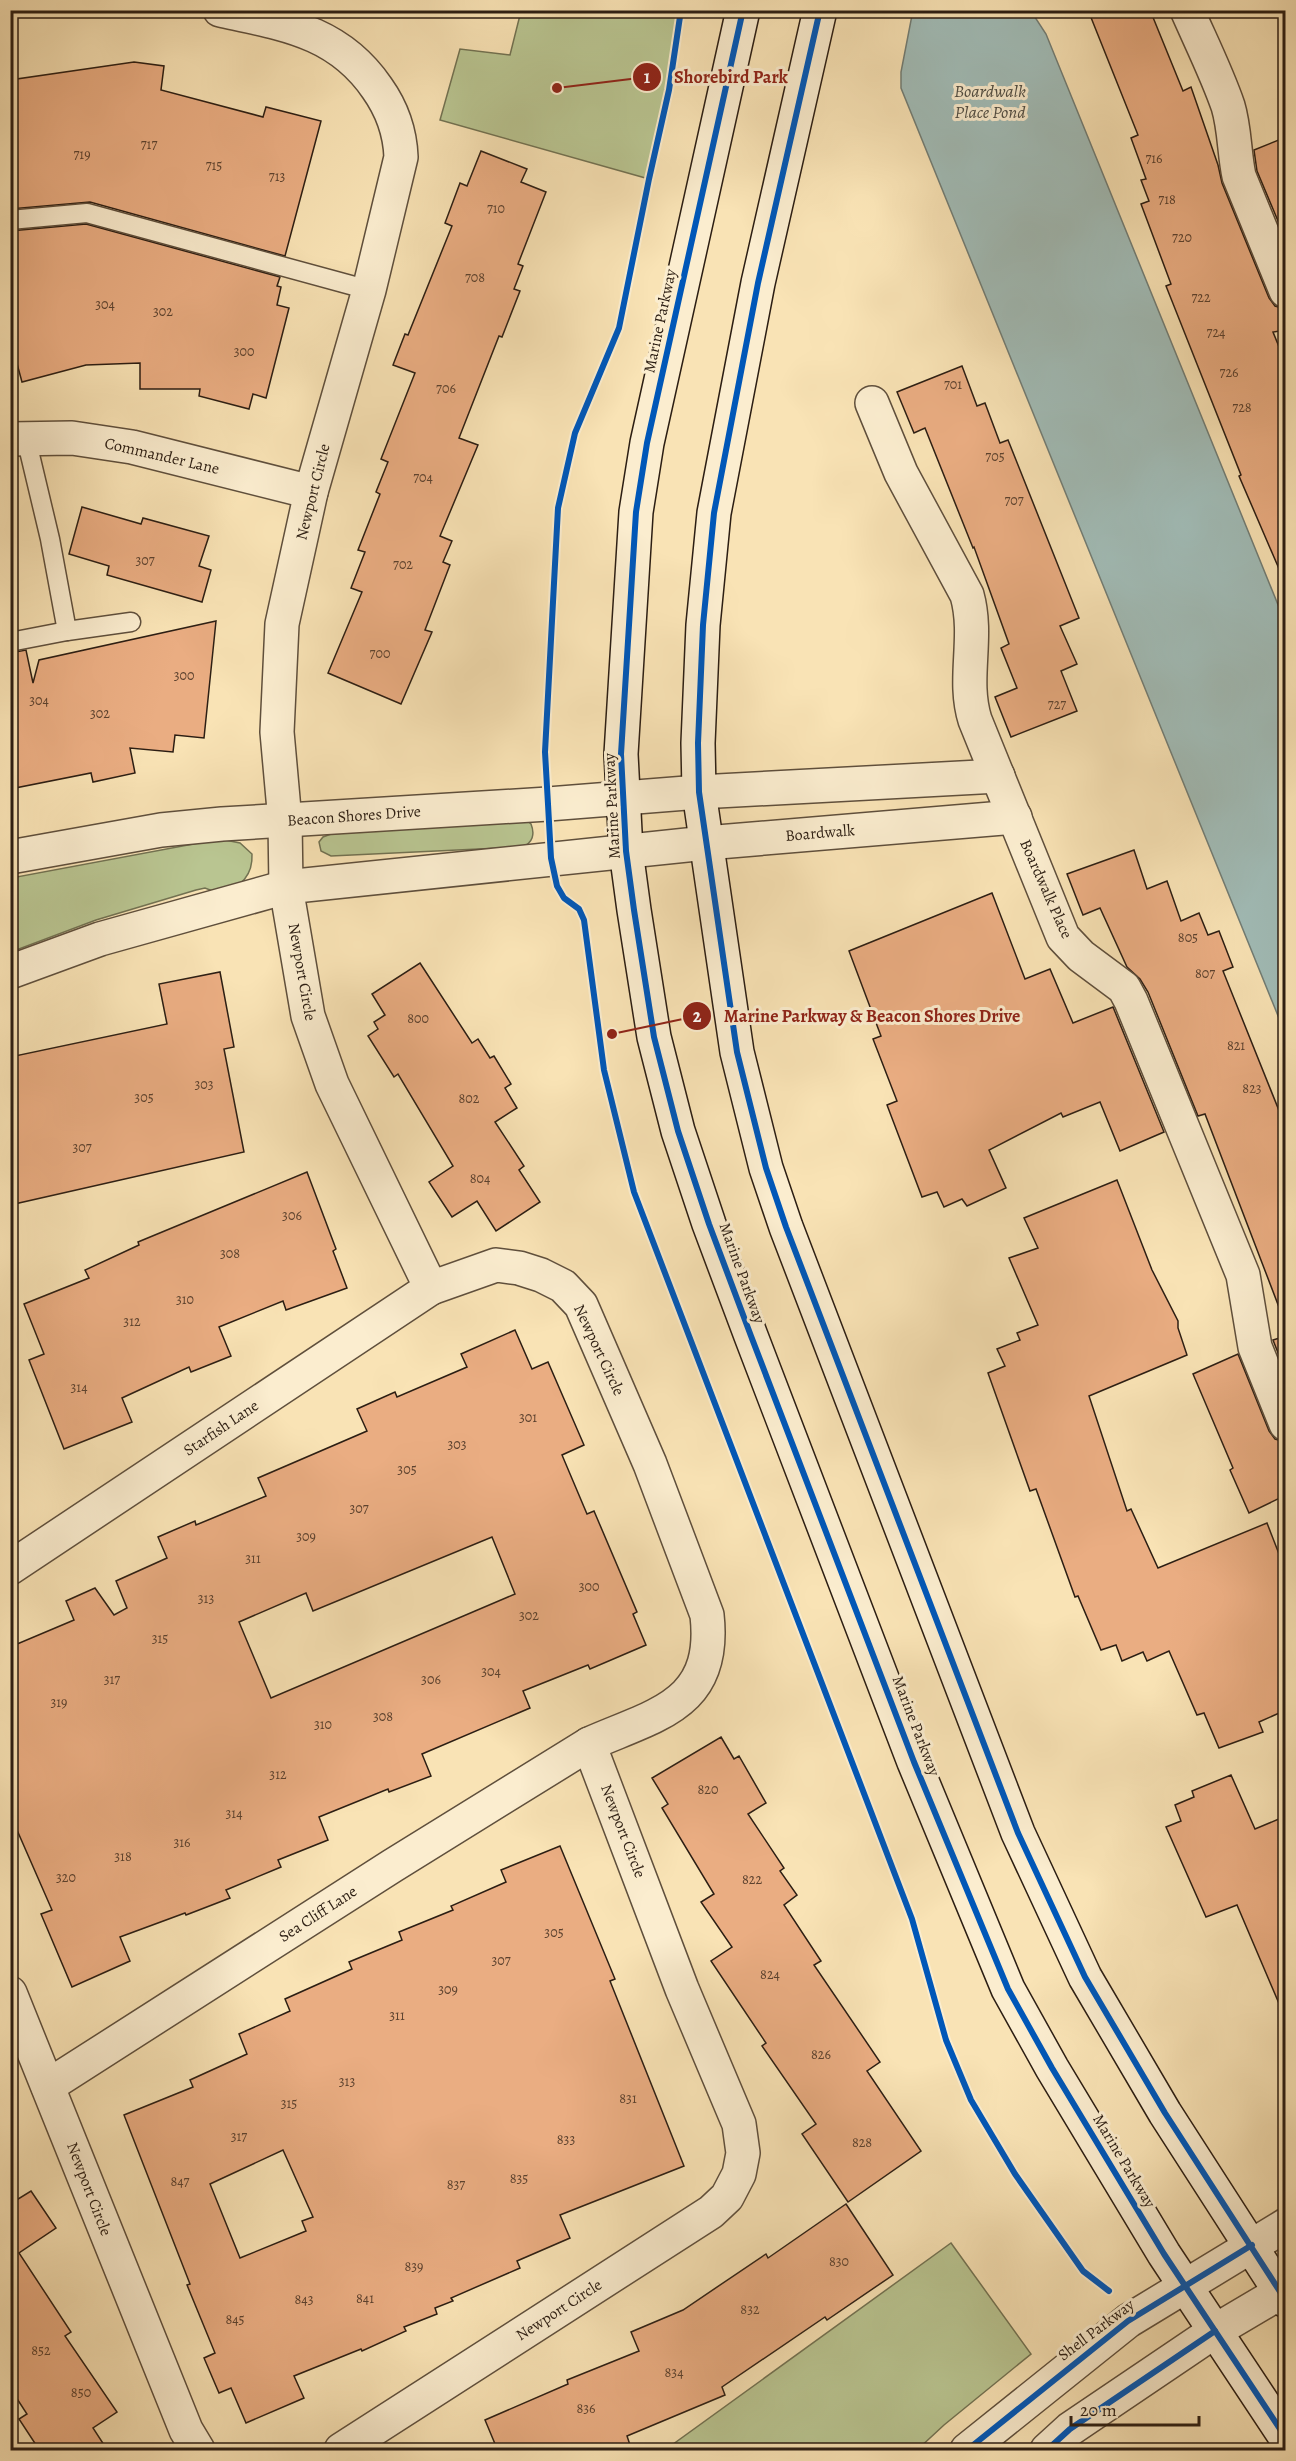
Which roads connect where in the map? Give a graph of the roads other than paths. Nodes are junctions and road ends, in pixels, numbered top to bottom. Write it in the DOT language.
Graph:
graph roads {
  1 [pos="220,10"];
  2 [pos="743,10"];
  3 [pos="820,10"];
  4 [pos="1187,10"];
  5 [pos="10,220"];
  6 [pos="369,290"];
  7 [pos="1286,291"];
  8 [pos="872,403"];
  9 [pos="18,439"];
  10 [pos="311,492"];
  11 [pos="131,622"];
  12 [pos="67,631"];
  13 [pos="10,642"];
  14 [pos="998,776"];
  15 [pos="699,792"];
  16 [pos="623,798"];
  17 [pos="1015,817"];
  18 [pos="285,821"];
  19 [pos="706,843"];
  20 [pos="626,851"];
  21 [pos="10,857"];
  22 [pos="286,887"];
  23 [pos="10,972"];
  24 [pos="431,1288"];
  25 [pos="1286,1424"];
  26 [pos="10,1568"];
  27 [pos="589,1744"];
  28 [pos="10,1994"];
  29 [pos="48,2086"];
  30 [pos="1286,2225"];
  31 [pos="1252,2245"];
  32 [pos="1184,2285"];
  33 [pos="1284,2294"];
  34 [pos="1215,2331"];
  35 [pos="1286,2438"];
  36 [pos="198,2451"];
  37 [pos="341,2451"];
  38 [pos="967,2451"];
  39 [pos="1047,2451"];
  1 -- 6 [label="street, Newport Circle"];
  2 -- 16 [label="street, Marine Parkway"];
  3 -- 15 [label="street"];
  4 -- 7 [label="street"];
  5 -- 6 [label="lane"];
  6 -- 10 [label="street, Newport Circle"];
  8 -- 14 [label="street, Boardwalk Place"];
  9 -- 10 [label="street, Commander Lane"];
  9 -- 12 [label="lane"];
  10 -- 18 [label="street, Newport Circle"];
  11 -- 12 [label="lane"];
  12 -- 13 [label="lane"];
  14 -- 15 [label="street"];
  14 -- 17 [label="street, Boardwalk Place"];
  15 -- 16 [label="street, Beacon Shores Drive"];
  15 -- 19 [label="street"];
  16 -- 18 [label="street, Beacon Shores Drive"];
  16 -- 20 [label="street, Marine Parkway"];
  17 -- 19 [label="street, Boardwalk"];
  17 -- 25 [label="street, Boardwalk Place"];
  18 -- 21 [label="street, Beacon Shores Drive"];
  18 -- 22 [label="street, Newport Circle"];
  19 -- 20 [label="street, Boardwalk"];
  19 -- 31 [label="street"];
  20 -- 22 [label="street"];
  20 -- 32 [label="street, Marine Parkway"];
  22 -- 23 [label="street"];
  22 -- 24 [label="street, Newport Circle"];
  24 -- 26 [label="street, Starfish Lane"];
  24 -- 27 [label="street, Newport Circle"];
  27 -- 29 [label="street, Sea Cliff Lane"];
  27 -- 37 [label="street, Newport Circle"];
  28 -- 29 [label="street, Newport Circle"];
  29 -- 36 [label="street, Newport Circle"];
  30 -- 31 [label="street, Shell Parkway"];
  31 -- 32 [label="street, Shell Parkway"];
  31 -- 33 [label="street"];
  32 -- 34 [label="street, Marine Parkway"];
  32 -- 38 [label="street, Shell Parkway"];
  33 -- 34 [label="street"];
  34 -- 35 [label="street, Marine Parkway"];
  34 -- 39 [label="street"];
}
